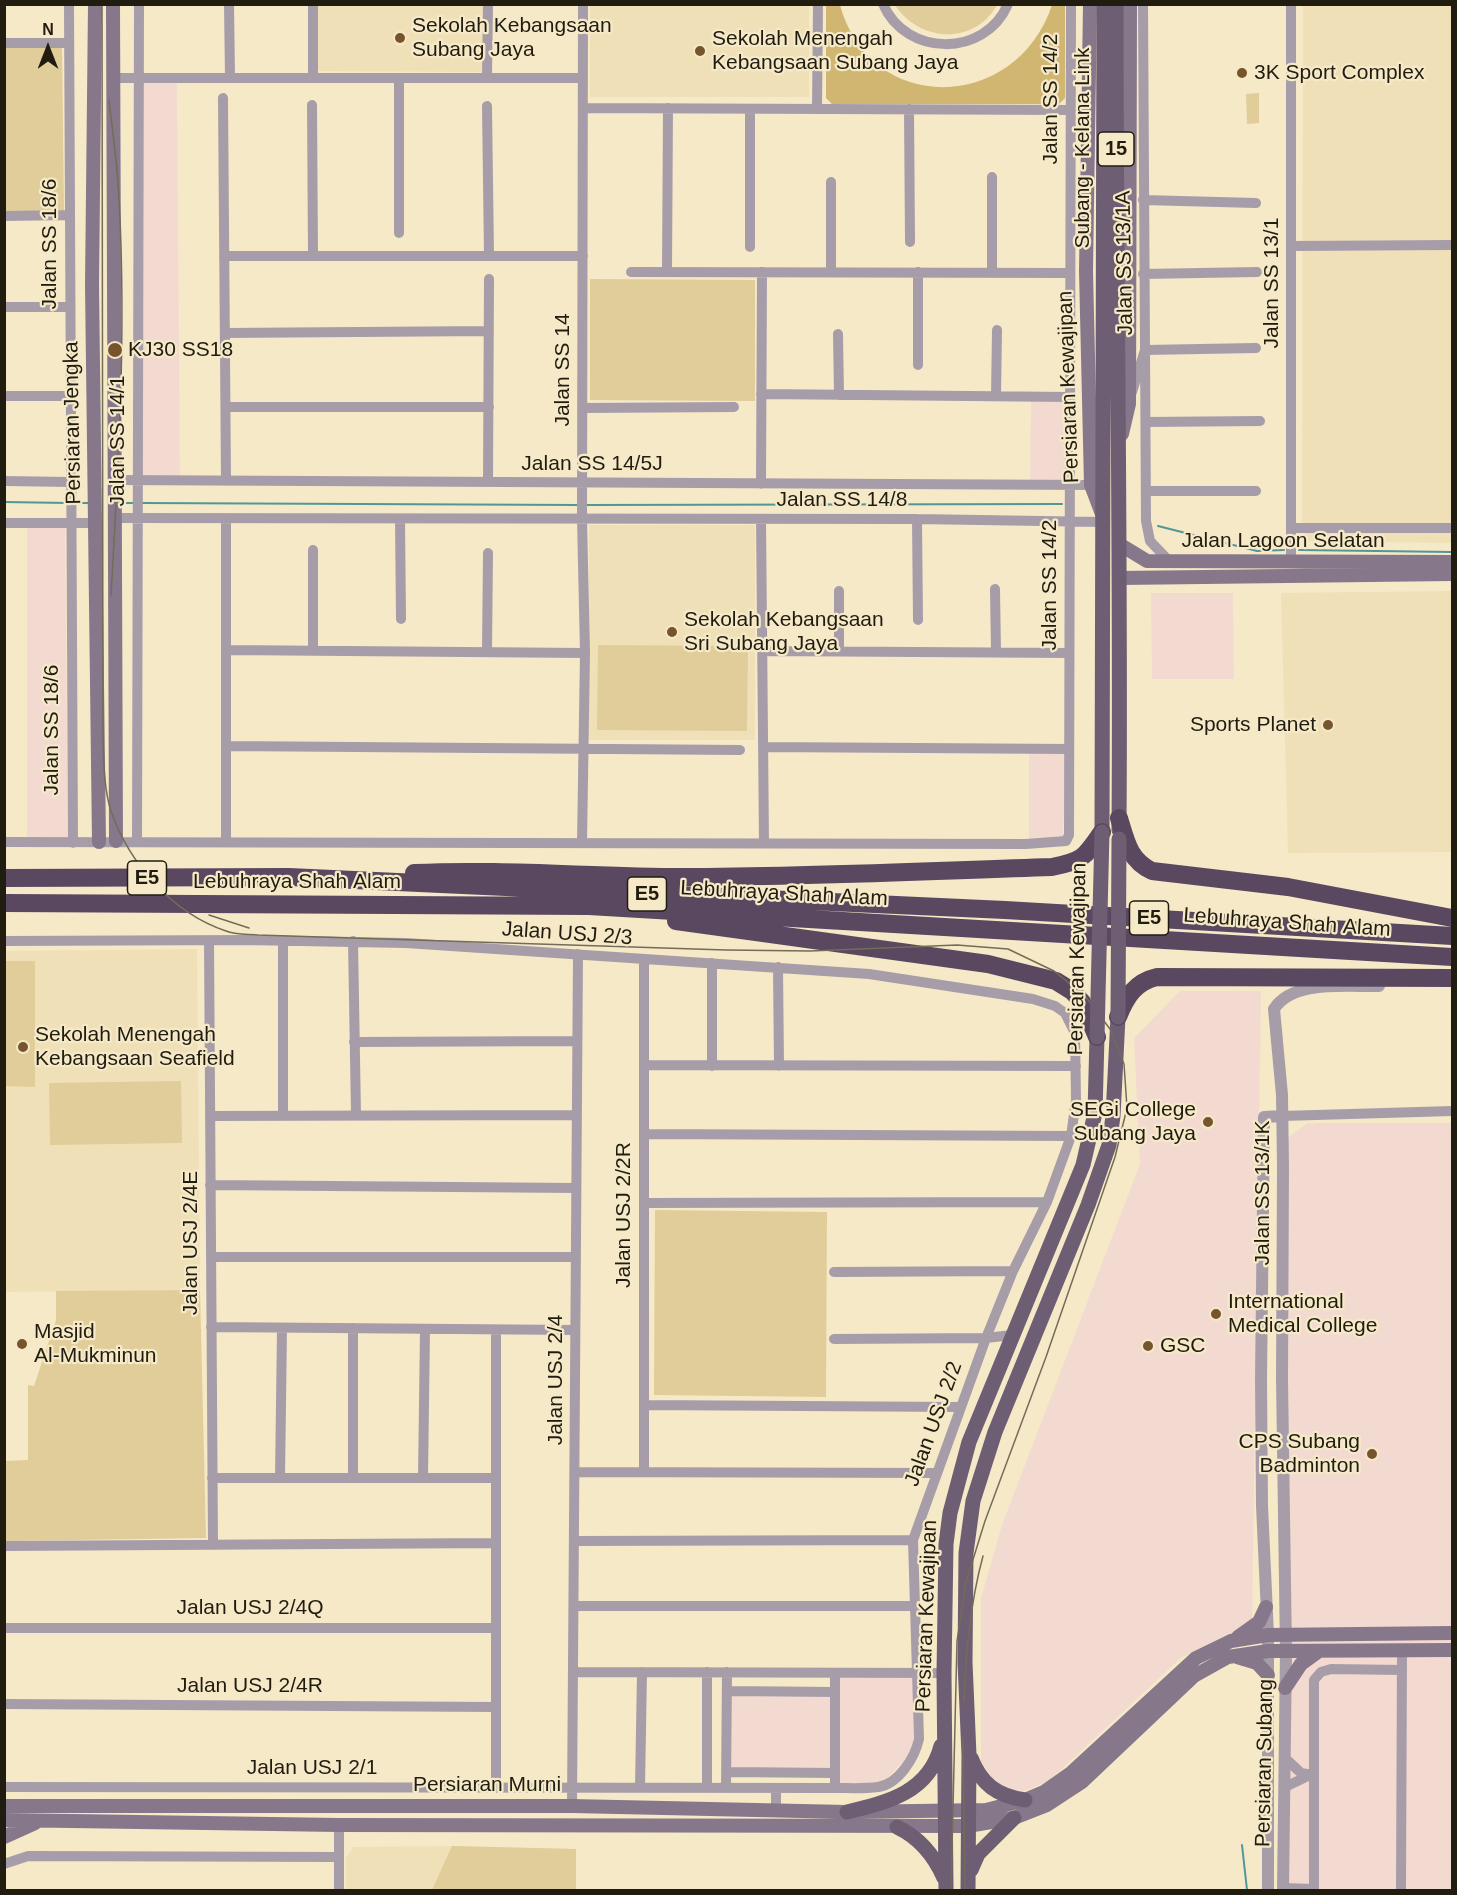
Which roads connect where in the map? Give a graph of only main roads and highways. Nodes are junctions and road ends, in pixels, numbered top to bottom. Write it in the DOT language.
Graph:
graph roads {
  1 [pos="95,4"];
  2 [pos="113,4"];
  3 [pos="1090,4"];
  4 [pos="1104,4"];
  5 [pos="1116,4"];
  6 [pos="1128,4"];
  7 [pos="1109,292"];
  8 [pos="1117,453"];
  9 [pos="1103,519"];
  10 [pos="1119,544"];
  11 [pos="1452,562"];
  12 [pos="1452,574"];
  13 [pos="1120,578"];
  14 [pos="1119,818"];
  15 [pos="99,825"];
  16 [pos="114,825"];
  17 [pos="1102,832"];
  18 [pos="116,841"];
  19 [pos="99,842"];
  20 [pos="4,878"];
  21 [pos="289,878"];
  22 [pos="4,903"];
  23 [pos="589,906"];
  24 [pos="1452,918"];
  25 [pos="1452,936"];
  26 [pos="1452,957"];
  27 [pos="1452,980"];
  28 [pos="1118,1017"];
  29 [pos="1097,1037"];
  30 [pos="1266,1607"];
  31 [pos="1452,1633"];
  32 [pos="1231,1641"];
  33 [pos="1324,1650"];
  34 [pos="1452,1650"];
  35 [pos="1232,1656"];
  36 [pos="1268,1674"];
  37 [pos="1286,1688"];
  38 [pos="945,1732"];
  39 [pos="969,1755"];
  40 [pos="1025,1800"];
  41 [pos="4,1806"];
  42 [pos="572,1806"];
  43 [pos="847,1812"];
  44 [pos="1014,1818"];
  45 [pos="946,1819"];
  46 [pos="968,1819"];
  47 [pos="4,1820"];
  48 [pos="40,1821"];
  49 [pos="609,1826"];
  50 [pos="897,1827"];
  51 [pos="4,1837"];
  52 [pos="968,1885"];
  53 [pos="946,1886"];
  1 -- 15 [label="main road, Persiaran Jengka"];
  2 -- 16 [label="main road, Persiaran Jengka"];
  3 -- 9 [label="main road, Persiaran Kewajipan"];
  4 -- 7 [label="main road, Subang - Kelana Link / 15"];
  5 -- 7 [label="main road, Subang - Kelana Link / 15"];
  6 -- 8 [label="main road, Persiaran Kewajipan"];
  7 -- 8 [label="main road"];
  7 -- 9 [label="main road"];
  8 -- 10 [label="main road, Persiaran Kewajipan"];
  9 -- 17 [label="main road, Persiaran Kewajipan"];
  10 -- 11 [label="main road, Jalan Lagoon Selatan"];
  10 -- 13 [label="main road, Persiaran Kewajipan"];
  12 -- 13 [label="main road, Jalan Lagoon Selatan"];
  13 -- 14 [label="main road, Persiaran Kewajipan"];
  14 -- 24 [label="highway"];
  14 -- 28 [label="main road, Persiaran Kewajipan, bridge"];
  15 -- 16 [label="main road"];
  15 -- 19 [label="main road, Persiaran Jengka"];
  16 -- 18 [label="main road, Persiaran Jengka"];
  17 -- 21 [label="highway"];
  17 -- 29 [label="main road, Persiaran Kewajipan, bridge"];
  20 -- 21 [label="highway, Lebuhraya Shah Alam / E5"];
  21 -- 25 [label="highway, Lebuhraya Shah Alam / E5"];
  22 -- 23 [label="highway, Lebuhraya Shah Alam / E5"];
  23 -- 26 [label="highway, Lebuhraya Shah Alam / E5"];
  23 -- 29 [label="highway"];
  27 -- 28 [label="highway"];
  28 -- 39 [label="main road, Persiaran Kewajipan"];
  29 -- 38 [label="main road, Persiaran Kewajipan"];
  30 -- 32 [label="main road"];
  31 -- 32 [label="main road"];
  32 -- 40 [label="main road"];
  33 -- 34 [label="main road"];
  33 -- 35 [label="main road"];
  33 -- 37 [label="main road"];
  35 -- 36 [label="main road"];
  35 -- 44 [label="main road"];
  38 -- 43 [label="main road"];
  38 -- 45 [label="main road, Persiaran Kewajipan"];
  39 -- 40 [label="main road"];
  39 -- 46 [label="main road, Persiaran Kewajipan"];
  40 -- 46 [label="main road"];
  41 -- 42 [label="main road, Persiaran Murni"];
  42 -- 43 [label="main road, Persiaran Murni"];
  42 -- 49 [label="main road"];
  43 -- 45 [label="main road, Persiaran Murni"];
  44 -- 46 [label="main road"];
  44 -- 52 [label="main road"];
  45 -- 46 [label="main road, Persiaran Murni"];
  45 -- 50 [label="main road, Persiaran Murni"];
  45 -- 53 [label="main road, Persiaran Kewajipan"];
  46 -- 52 [label="main road, Persiaran Kewajipan"];
  47 -- 48 [label="main road, Persiaran Murni"];
  48 -- 49 [label="main road, Persiaran Murni"];
  48 -- 51 [label="main road"];
  49 -- 50 [label="main road, Persiaran Murni"];
  50 -- 53 [label="main road"];
}
